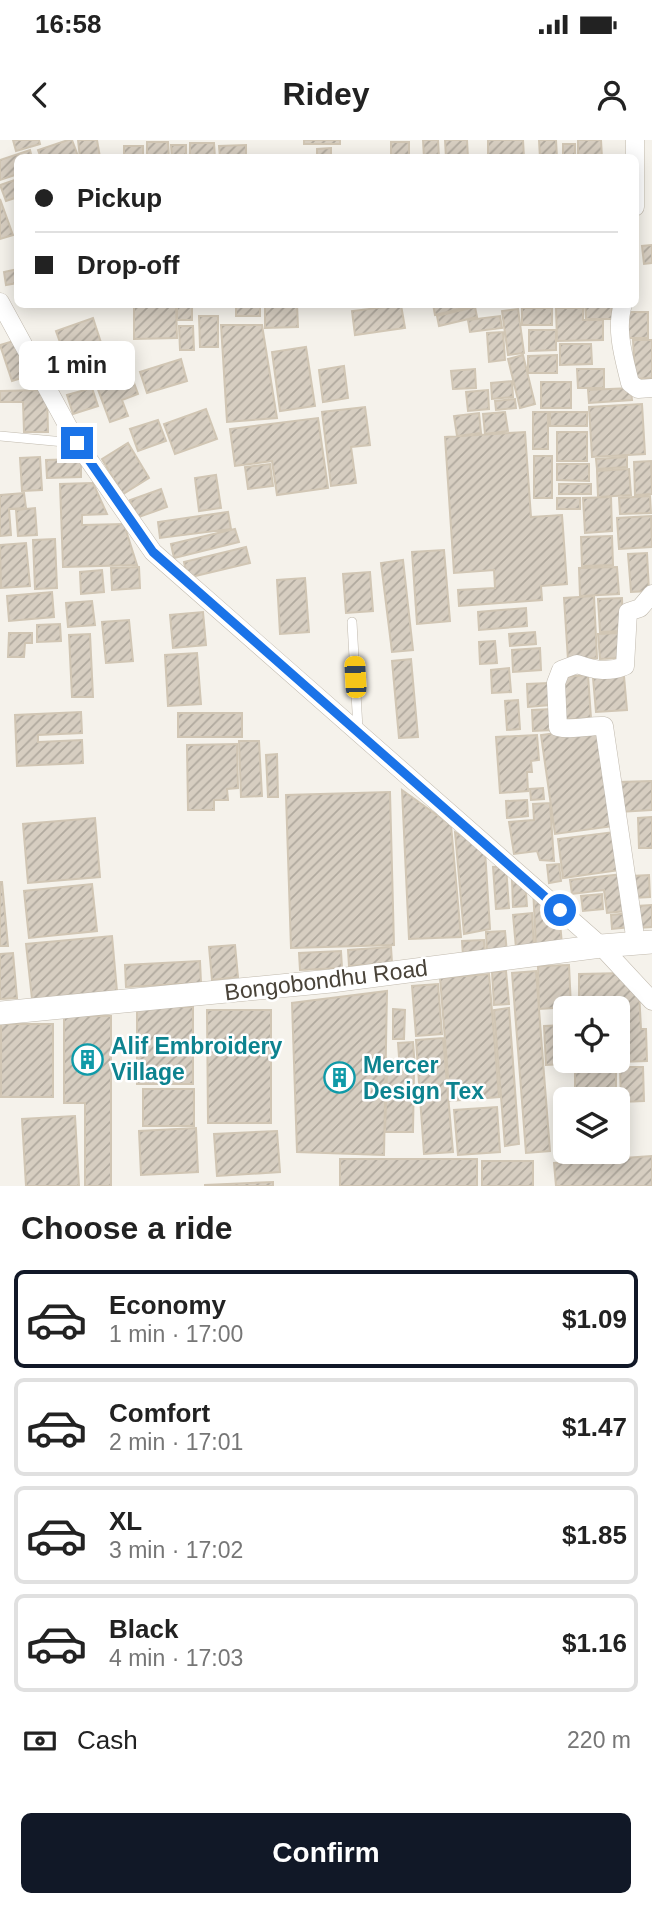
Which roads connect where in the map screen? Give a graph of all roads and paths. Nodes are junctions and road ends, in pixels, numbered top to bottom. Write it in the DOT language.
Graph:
graph roads {
  1 [pos="0,302"];
  2 [pos="622,308"];
  3 [pos="652,388"];
  4 [pos="0,436"];
  5 [pos="77,443"];
  6 [pos="652,594"];
  7 [pos="352,622"];
  8 [pos="358,731"];
  9 [pos="644,943"];
  10 [pos="601,946"];
  11 [pos="652,1001"];
  12 [pos="0,1013"];
  1 -- 5 [label="street"];
  2 -- 3 [label="street"];
  4 -- 5 [label="lane"];
  5 -- 8 [label="street"];
  6 -- 9 [label="street"];
  7 -- 8 [label="lane"];
  8 -- 10 [label="street"];
  9 -- 10 [label="street, Bongobondhu Road"];
  10 -- 11 [label="street"];
  10 -- 12 [label="street, Bongobondhu Road"];
}
